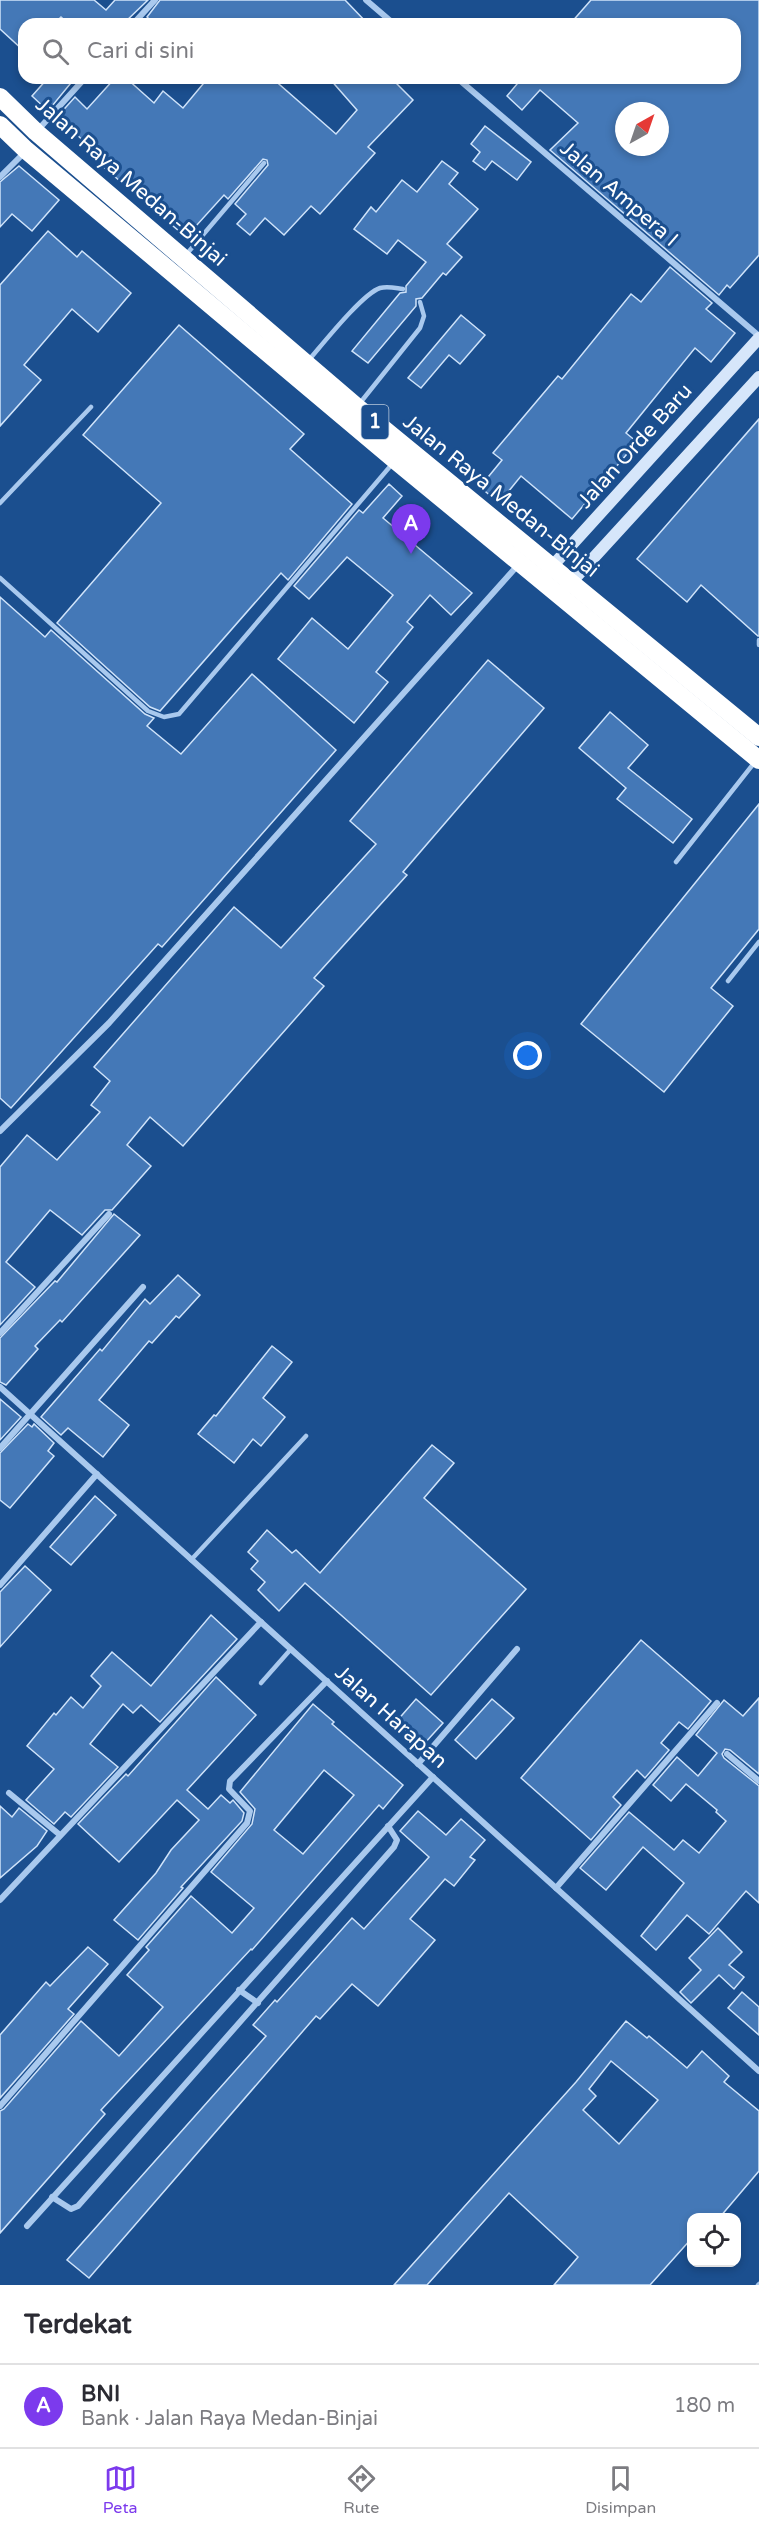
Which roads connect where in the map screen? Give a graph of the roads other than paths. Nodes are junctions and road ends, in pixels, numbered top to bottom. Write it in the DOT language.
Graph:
graph roads {
  1 [pos="155,0"];
  2 [pos="366,0"];
  3 [pos="138,18"];
  4 [pos="387,18"];
  5 [pos="80,84"];
  6 [pos="464,84"];
  7 [pos="0,97"];
  8 [pos="0,125"];
  9 [pos="36,132"];
  10 [pos="26,150"];
  11 [pos="264,162"];
  12 [pos="0,177"];
  13 [pos="183,258"];
  14 [pos="403,290"];
  15 [pos="420,302"];
  16 [pos="759,337"];
  17 [pos="305,363"];
  18 [pos="759,376"];
  19 [pos="91,407"];
  20 [pos="357,407"];
  21 [pos="395,460"];
  22 [pos="0,503"];
  23 [pos="525,556"];
  24 [pos="546,573"];
  25 [pos="0,578"];
  26 [pos="565,589"];
  27 [pos="759,640"];
  28 [pos="759,645"];
  29 [pos="759,737"];
  30 [pos="758,759"];
  31 [pos="676,862"];
  32 [pos="759,942"];
  33 [pos="728,981"];
  34 [pos="0,1131"];
  35 [pos="110,1214"];
  36 [pos="143,1287"];
  37 [pos="0,1333"];
  38 [pos="0,1387"];
  39 [pos="32,1415"];
  40 [pos="306,1436"];
  41 [pos="0,1449"];
  42 [pos="97,1474"];
  43 [pos="191,1560"];
  44 [pos="0,1585"];
  45 [pos="261,1622"];
  46 [pos="291,1649"];
  47 [pos="517,1649"];
  48 [pos="327,1682"];
  49 [pos="261,1683"];
  50 [pos="717,1703"];
  51 [pos="727,1754"];
  52 [pos="418,1764"];
  53 [pos="433,1777"];
  54 [pos="759,1781"];
  55 [pos="9,1793"];
  56 [pos="388,1826"];
  57 [pos="60,1835"];
  58 [pos="556,1888"];
  59 [pos="0,1900"];
  60 [pos="239,1990"];
  61 [pos="258,2003"];
  62 [pos="759,2071"];
  63 [pos="0,2106"];
  64 [pos="52,2197"];
  65 [pos="27,2226"];
  1 -- 3 [label="street"];
  2 -- 4 [label="street"];
  5 -- 9 [label="street"];
  6 -- 16 [label="street, Jalan Ampera I"];
  7 -- 9 [label="highway, Jalan Raya Medan-Binjai / 1"];
  8 -- 10 [label="highway, Jalan Raya Medan-Binjai / 1"];
  9 -- 13 [label="highway, Jalan Raya Medan-Binjai / 1"];
  10 -- 12 [label="street"];
  10 -- 21 [label="highway, Jalan Raya Medan-Binjai / 1"];
  11 -- 13 [label="lane"];
  13 -- 17 [label="highway, Jalan Raya Medan-Binjai / 1"];
  14 -- 17 [label="lane"];
  15 -- 20 [label="lane"];
  16 -- 24 [label="main road, Jalan Orde Baru"];
  17 -- 20 [label="highway, Jalan Raya Medan-Binjai / 1"];
  18 -- 26 [label="main road"];
  19 -- 22 [label="lane"];
  20 -- 23 [label="highway, Jalan Raya Medan-Binjai / 1"];
  21 -- 23 [label="highway, Jalan Raya Medan-Binjai / 1"];
  21 -- 25 [label="lane"];
  23 -- 24 [label="highway, Jalan Raya Medan-Binjai / 1"];
  23 -- 34 [label="street"];
  24 -- 26 [label="highway, Jalan Raya Medan-Binjai / 1"];
  26 -- 29 [label="highway, Jalan Raya Medan-Binjai / 1"];
  26 -- 30 [label="highway, Jalan Raya Medan-Binjai / 1"];
  27 -- 28 [label="lane"];
  30 -- 31 [label="lane"];
  32 -- 33 [label="lane"];
  35 -- 37 [label="street"];
  36 -- 39 [label="street"];
  38 -- 39 [label="street, Jalan Harapan"];
  39 -- 41 [label="street"];
  39 -- 42 [label="street, Jalan Harapan"];
  40 -- 43 [label="lane"];
  42 -- 43 [label="street, Jalan Harapan"];
  42 -- 44 [label="street"];
  43 -- 45 [label="street, Jalan Harapan"];
  45 -- 46 [label="street, Jalan Harapan"];
  45 -- 57 [label="street"];
  46 -- 48 [label="street, Jalan Harapan"];
  46 -- 49 [label="lane"];
  47 -- 52 [label="street"];
  48 -- 52 [label="street, Jalan Harapan"];
  48 -- 63 [label="street"];
  50 -- 58 [label="street"];
  51 -- 54 [label="street"];
  52 -- 53 [label="street, Jalan Harapan"];
  53 -- 56 [label="street"];
  53 -- 58 [label="street, Jalan Harapan"];
  55 -- 57 [label="street"];
  56 -- 60 [label="street"];
  56 -- 61 [label="street"];
  57 -- 59 [label="street"];
  58 -- 62 [label="street, Jalan Harapan"];
  60 -- 61 [label="street"];
  60 -- 64 [label="street"];
  61 -- 64 [label="street"];
  64 -- 65 [label="street"];
}
